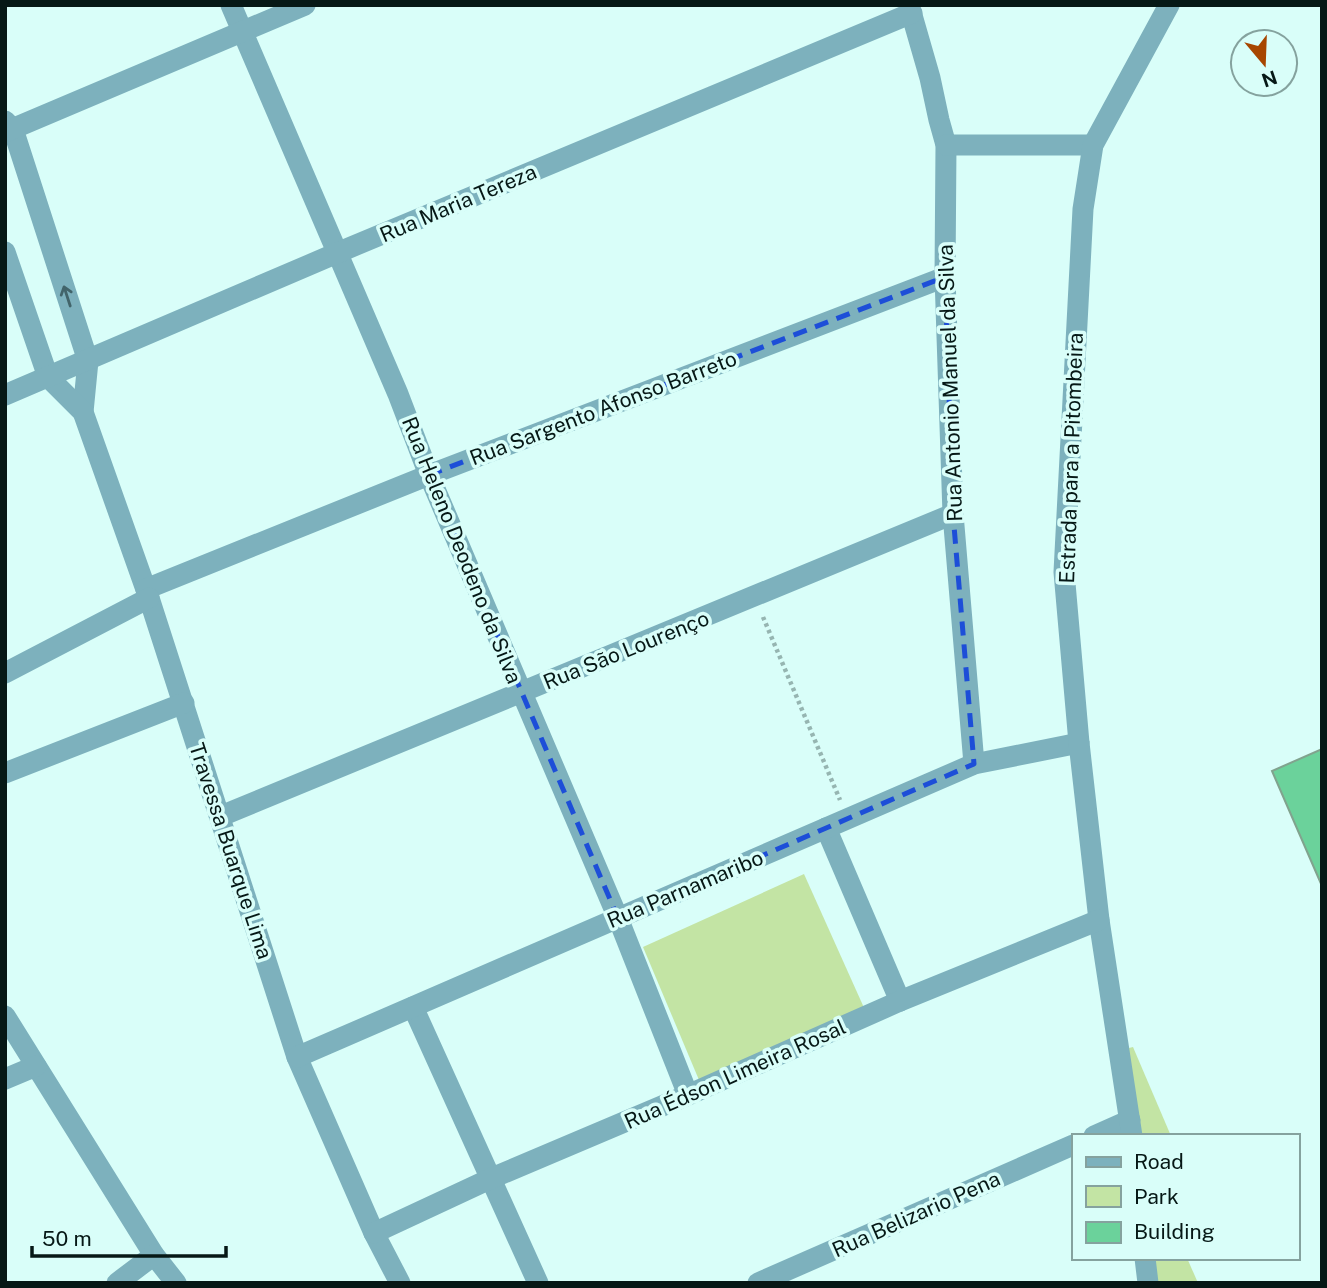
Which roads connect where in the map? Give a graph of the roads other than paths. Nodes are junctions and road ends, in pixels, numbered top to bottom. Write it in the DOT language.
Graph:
graph roads {
  1 [pos="231,5"];
  2 [pos="305,5"];
  3 [pos="1169,5"];
  4 [pos="911,9"];
  5 [pos="241,32"];
  6 [pos="8,127"];
  7 [pos="946,145"];
  8 [pos="1093,145"];
  9 [pos="5,252"];
  10 [pos="337,253"];
  11 [pos="945,277"];
  12 [pos="88,361"];
  13 [pos="48,377"];
  14 [pos="5,396"];
  15 [pos="83,412"];
  16 [pos="429,475"];
  17 [pos="953,514"];
  18 [pos="147,594"];
  19 [pos="5,673"];
  20 [pos="521,693"];
  21 [pos="184,703"];
  22 [pos="1079,743"];
  23 [pos="974,764"];
  24 [pos="5,773"];
  25 [pos="220,817"];
  26 [pos="826,828"];
  27 [pos="618,918"];
  28 [pos="1098,920"];
  29 [pos="900,1001"];
  30 [pos="414,1007"];
  31 [pos="5,1016"];
  32 [pos="297,1057"];
  33 [pos="36,1066"];
  34 [pos="5,1079"];
  35 [pos="688,1095"];
  36 [pos="1131,1128"];
  37 [pos="1103,1134"];
  38 [pos="1072,1145"];
  39 [pos="492,1178"];
  40 [pos="374,1233"];
  41 [pos="154,1255"];
  42 [pos="1145,1260"];
  43 [pos="117,1283"];
  44 [pos="176,1283"];
  45 [pos="400,1283"];
  46 [pos="538,1283"];
  47 [pos="758,1283"];
  48 [pos="1148,1283"];
  1 -- 5 [label="street, Rua Heleno Deodeno da Silva"];
  2 -- 5 [label="street"];
  3 -- 8 [label="street, Estrada para a Pitombeira"];
  4 -- 7 [label="street, Rua Antonio Manuel da Silva"];
  4 -- 10 [label="street, Rua Maria Tereza"];
  5 -- 6 [label="street"];
  5 -- 10 [label="street, Rua Heleno Deodeno da Silva"];
  12 -- 6 [label="street, one-way"];
  7 -- 8 [label="street"];
  7 -- 11 [label="street, Rua Antonio Manuel da Silva"];
  8 -- 22 [label="street, Estrada para a Pitombeira"];
  9 -- 13 [label="street"];
  10 -- 12 [label="street, Rua Maria Tereza"];
  10 -- 16 [label="street, Rua Heleno Deodeno da Silva"];
  11 -- 16 [label="street, Rua Sargento Afonso Barreto"];
  11 -- 17 [label="street, Rua Antonio Manuel da Silva"];
  12 -- 13 [label="street, Rua Maria Tereza"];
  12 -- 15 [label="street"];
  13 -- 14 [label="street, Rua Maria Tereza"];
  13 -- 15 [label="street"];
  15 -- 18 [label="street, Travessa Buarque Lima"];
  16 -- 18 [label="street, Rua Sargento Afonso Barreto"];
  16 -- 20 [label="street, Rua Heleno Deodeno da Silva"];
  17 -- 20 [label="street, Rua São Lourenço"];
  17 -- 23 [label="street, Rua Antonio Manuel da Silva"];
  18 -- 19 [label="street, Rua Sargento Afonso Barreto"];
  18 -- 21 [label="street, Travessa Buarque Lima"];
  20 -- 25 [label="street, Rua São Lourenço"];
  20 -- 27 [label="street, Rua Heleno Deodeno da Silva"];
  21 -- 24 [label="street"];
  21 -- 25 [label="street, Travessa Buarque Lima"];
  22 -- 23 [label="street, Rua Parnamaribo"];
  22 -- 28 [label="street, Estrada para a Pitombeira"];
  23 -- 26 [label="street, Rua Parnamaribo"];
  25 -- 32 [label="street, Travessa Buarque Lima"];
  26 -- 27 [label="street, Rua Parnamaribo"];
  26 -- 29 [label="street"];
  27 -- 30 [label="street, Rua Parnamaribo"];
  27 -- 35 [label="street, Rua Heleno Deodeno da Silva"];
  28 -- 29 [label="street, Rua Édson Limeira Rosal"];
  28 -- 36 [label="street, Estrada para a Pitombeira"];
  29 -- 35 [label="street, Rua Édson Limeira Rosal"];
  30 -- 32 [label="street, Rua Parnamaribo"];
  30 -- 39 [label="street"];
  31 -- 33 [label="street"];
  32 -- 40 [label="street, Travessa Buarque Lima"];
  33 -- 34 [label="street"];
  33 -- 41 [label="street"];
  35 -- 39 [label="street, Rua Édson Limeira Rosal"];
  36 -- 37 [label="street"];
  38 -- 47 [label="street, Rua Belizario Pena"];
  39 -- 40 [label="street, Rua Édson Limeira Rosal"];
  39 -- 46 [label="street"];
  40 -- 45 [label="street, Travessa Buarque Lima"];
  41 -- 43 [label="street"];
  41 -- 44 [label="street"];
  42 -- 48 [label="street"];
}
